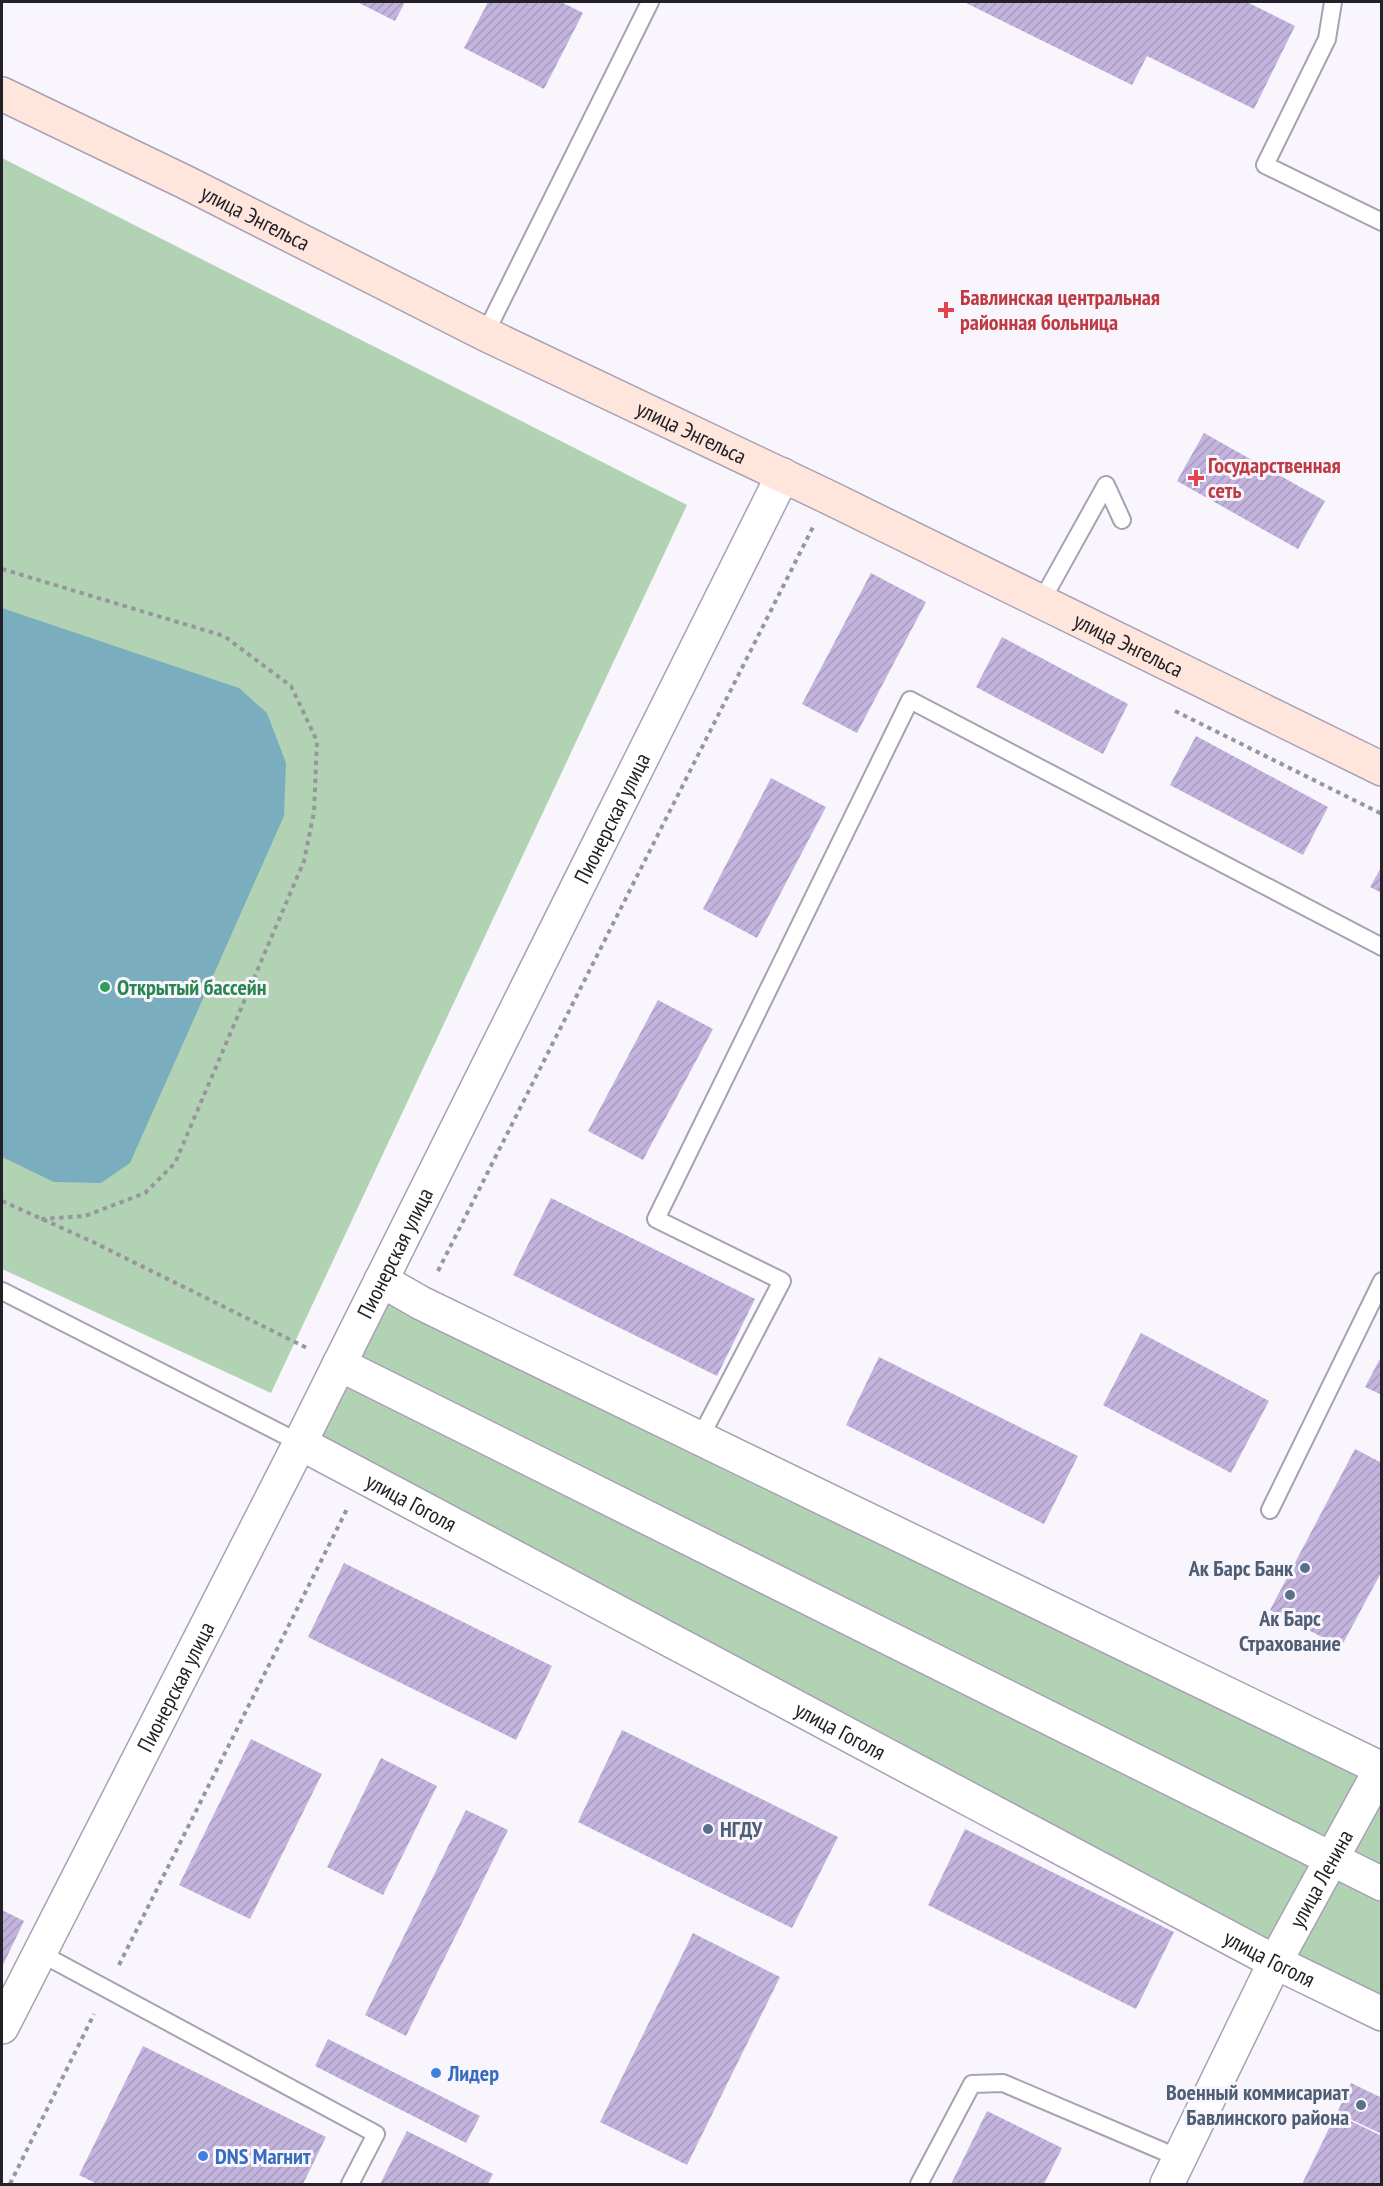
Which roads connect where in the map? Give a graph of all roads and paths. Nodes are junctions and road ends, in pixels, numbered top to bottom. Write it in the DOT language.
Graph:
graph roads {
  1 [pos="650,2"];
  2 [pos="1333,2"];
  3 [pos="2,94"];
  4 [pos="1382,222"];
  5 [pos="485,334"];
  6 [pos="783,475"];
  7 [pos="828,497"];
  8 [pos="1122,520"];
  9 [pos="2,569"];
  10 [pos="1041,602"];
  11 [pos="1382,769"];
  12 [pos="1382,946"];
  13 [pos="2,1201"];
  14 [pos="41,1219"];
  15 [pos="381,1280"];
  16 [pos="1382,1281"];
  17 [pos="2,1291"];
  18 [pos="422,1304"];
  19 [pos="339,1364"];
  20 [pos="700,1438"];
  21 [pos="300,1443"];
  22 [pos="363,1477"];
  23 [pos="1269,1510"];
  24 [pos="1381,1768"];
  25 [pos="1332,1858"];
  26 [pos="1382,1884"];
  27 [pos="40,1953"];
  28 [pos="1275,1962"];
  29 [pos="116,1970"];
  30 [pos="95,2013"];
  31 [pos="1382,2014"];
  32 [pos="2,2027"];
  33 [pos="1173,2171"];
  34 [pos="10,2184"];
  35 [pos="350,2184"];
  36 [pos="919,2184"];
  1 -- 5 [label="lane"];
  2 -- 4 [label="lane"];
  3 -- 5 [label="street, улица Энгельса"];
  5 -- 6 [label="street, улица Энгельса"];
  6 -- 7 [label="street, улица Энгельса"];
  6 -- 15 [label="street, Пионерская улица"];
  7 -- 10 [label="street, улица Энгельса"];
  7 -- 18 [label="path"];
  8 -- 10 [label="lane"];
  9 -- 14 [label="path"];
  10 -- 11 [label="street, улица Энгельса"];
  12 -- 20 [label="lane"];
  13 -- 14 [label="path"];
  14 -- 19 [label="path"];
  15 -- 18 [label="street"];
  15 -- 19 [label="street, Пионерская улица"];
  16 -- 23 [label="lane"];
  17 -- 21 [label="lane"];
  18 -- 20 [label="street"];
  19 -- 21 [label="street, Пионерская улица"];
  19 -- 25 [label="street"];
  20 -- 24 [label="street"];
  21 -- 22 [label="street, улица Гоголя"];
  21 -- 27 [label="street, Пионерская улица"];
  22 -- 28 [label="street, улица Гоголя"];
  22 -- 29 [label="path"];
  24 -- 25 [label="street, улица Ленина"];
  25 -- 26 [label="street"];
  25 -- 28 [label="street, улица Ленина"];
  27 -- 32 [label="street, Пионерская улица"];
  27 -- 35 [label="lane"];
  28 -- 31 [label="street, улица Гоголя"];
  28 -- 33 [label="street, улица Ленина"];
  30 -- 34 [label="path"];
  33 -- 36 [label="lane"];
}
